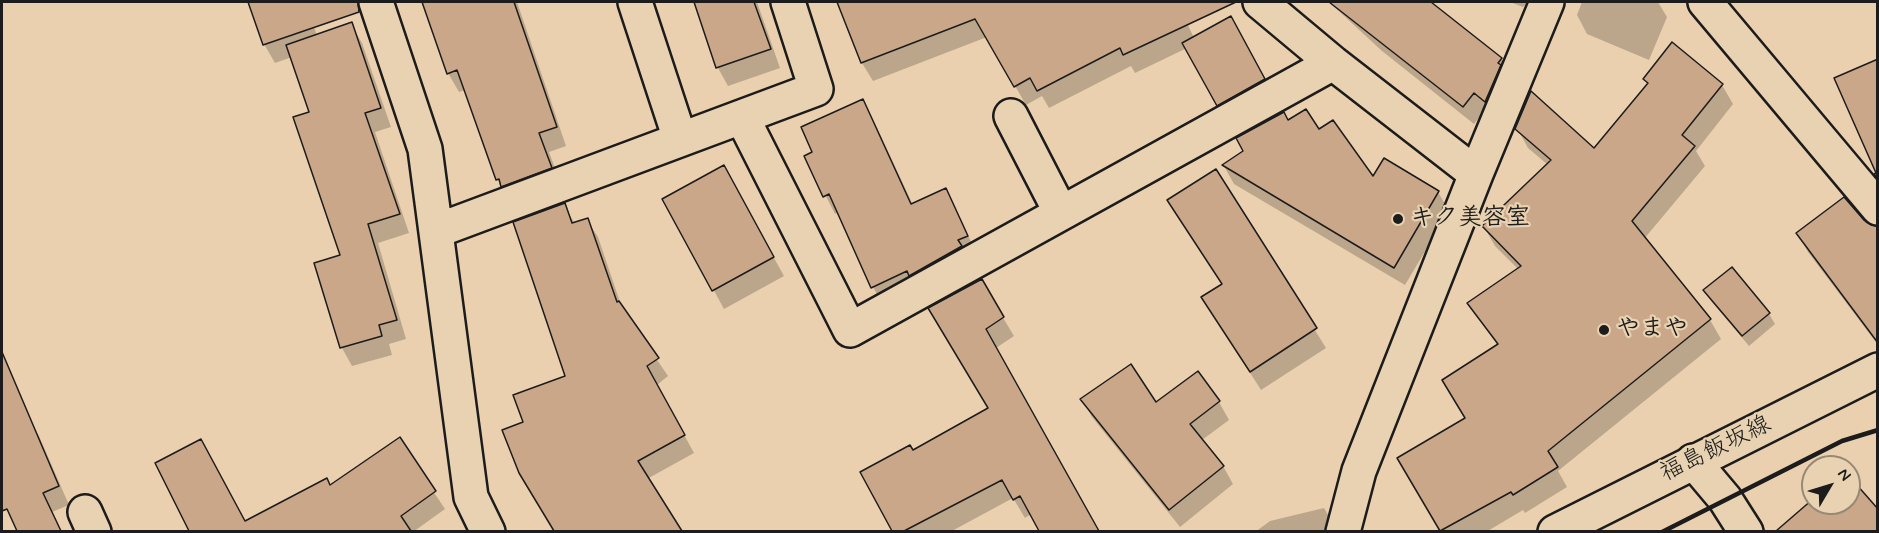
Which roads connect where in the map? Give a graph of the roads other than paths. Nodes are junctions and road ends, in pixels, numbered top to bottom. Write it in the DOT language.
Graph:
graph roads {
  1 [pos="376,2"];
  2 [pos="635,2"];
  3 [pos="788,2"];
  4 [pos="1260,2"];
  5 [pos="1547,2"];
  6 [pos="1705,2"];
  7 [pos="1334,63"];
  8 [pos="1011,116"];
  9 [pos="742,117"];
  10 [pos="680,139"];
  11 [pos="1476,174"];
  12 [pos="1878,207"];
  13 [pos="1061,213"];
  14 [pos="436,231"];
  15 [pos="1878,370"];
  16 [pos="1693,461"];
  17 [pos="488,531"];
  18 [pos="1343,531"];
  19 [pos="1555,531"];
  20 [pos="1746,531"];
  1 -- 14 [label="street"];
  2 -- 10 [label="street"];
  3 -- 9 [label="street"];
  4 -- 7 [label="street"];
  5 -- 11 [label="street"];
  6 -- 12 [label="street"];
  7 -- 11 [label="street"];
  7 -- 13 [label="street"];
  8 -- 13 [label="street"];
  9 -- 10 [label="street"];
  9 -- 13 [label="street"];
  10 -- 14 [label="street"];
  11 -- 18 [label="street"];
  14 -- 17 [label="street"];
  15 -- 16 [label="street, 福島飯坂線"];
  16 -- 19 [label="street, 福島飯坂線"];
  16 -- 20 [label="street"];
}
